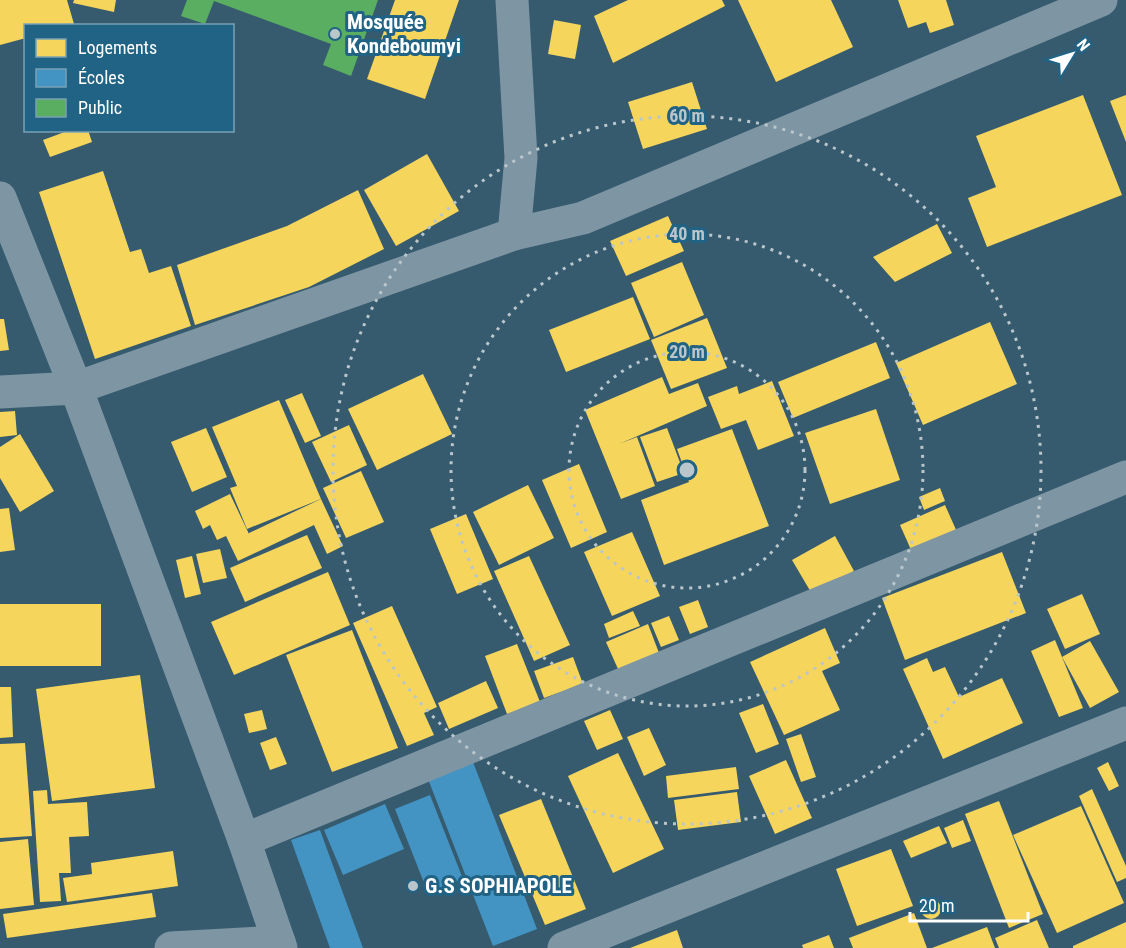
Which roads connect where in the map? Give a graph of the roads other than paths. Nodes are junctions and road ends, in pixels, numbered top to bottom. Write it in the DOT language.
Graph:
graph roads {
  1 [pos="512,0"];
  2 [pos="1101,0"];
  3 [pos="0,198"];
  4 [pos="514,234"];
  5 [pos="76,388"];
  6 [pos="0,392"];
  7 [pos="1126,477"];
  8 [pos="1126,723"];
  9 [pos="244,840"];
  10 [pos="280,945"];
  11 [pos="171,948"];
  12 [pos="564,948"];
  1 -- 4 [label="street"];
  2 -- 4 [label="street"];
  3 -- 5 [label="street"];
  4 -- 5 [label="street"];
  5 -- 6 [label="street"];
  5 -- 9 [label="street"];
  7 -- 9 [label="street"];
  8 -- 12 [label="street"];
  9 -- 10 [label="street"];
  10 -- 11 [label="street"];
}
